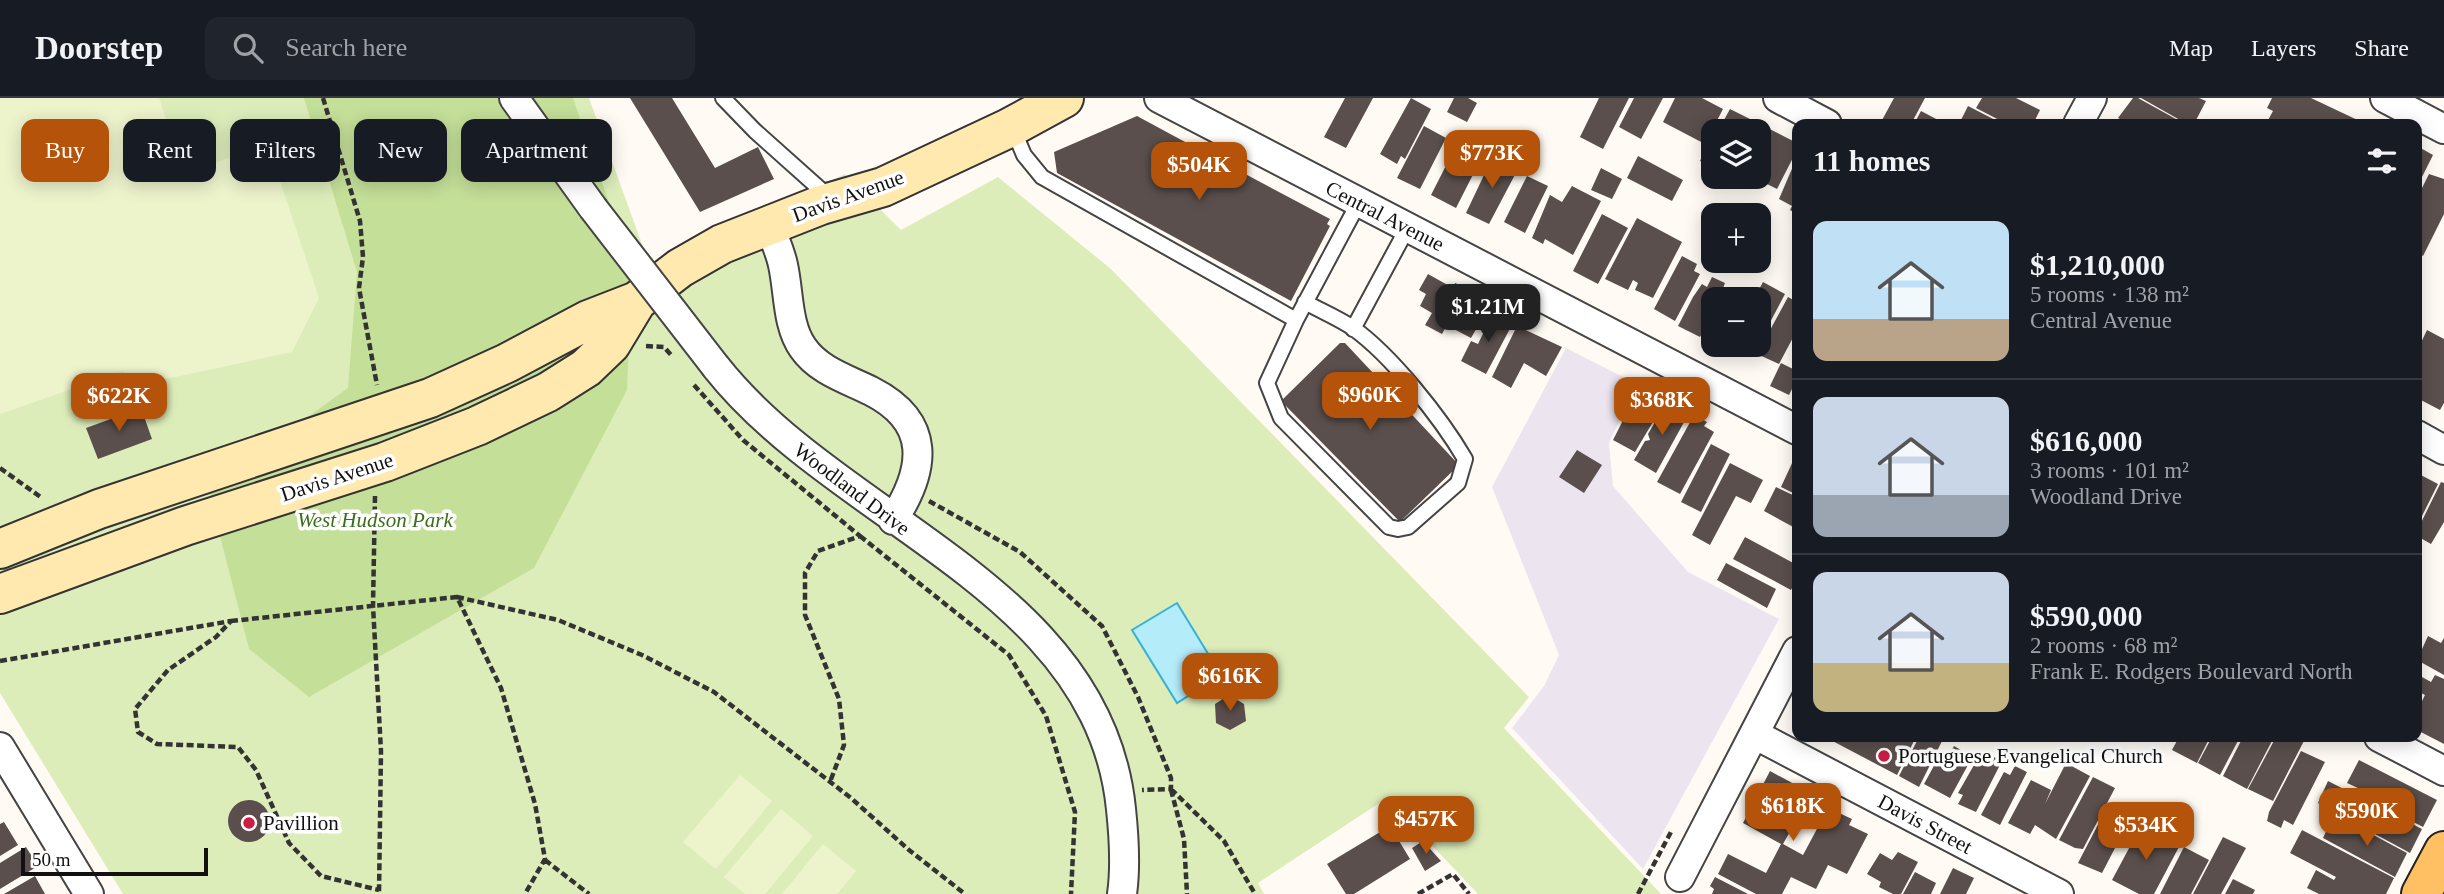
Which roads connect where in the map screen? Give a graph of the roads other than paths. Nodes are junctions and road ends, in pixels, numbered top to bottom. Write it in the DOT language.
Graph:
graph roads {
  1 [pos="513,98"];
  2 [pos="723,98"];
  3 [pos="1064,98"];
  4 [pos="1159,98"];
  5 [pos="1778,98"];
  6 [pos="2092,98"];
  7 [pos="2385,98"];
  8 [pos="1818,119"];
  9 [pos="2081,119"];
  10 [pos="1012,127"];
  11 [pos="2444,129"];
  12 [pos="834,201"];
  13 [pos="1359,202"];
  14 [pos="769,225"];
  15 [pos="1408,227"];
  16 [pos="637,301"];
  17 [pos="1305,302"];
  18 [pos="1296,320"];
  19 [pos="1353,329"];
  20 [pos="1792,427"];
  21 [pos="2422,439"];
  22 [pos="2444,450"];
  23 [pos="893,520"];
  24 [pos="0,549"];
  25 [pos="0,594"];
  26 [pos="1792,662"];
  27 [pos="1754,734"];
  28 [pos="2389,742"];
  29 [pos="0,747"];
  30 [pos="2444,771"];
  31 [pos="2444,851"];
  32 [pos="1679,877"];
  33 [pos="89,894"];
  34 [pos="1122,894"];
  35 [pos="2059,894"];
  36 [pos="2421,894"];
  1 -- 23 [label="street, Woodland Drive, bridge"];
  2 -- 12 [label="lane"];
  3 -- 10 [label="street, Davis Avenue"];
  4 -- 13 [label="street, Central Avenue"];
  5 -- 8 [label="street"];
  6 -- 9 [label="street"];
  7 -- 11 [label="street"];
  10 -- 12 [label="street, Davis Avenue"];
  10 -- 18 [label="lane"];
  12 -- 14 [label="street, Davis Avenue"];
  13 -- 15 [label="street, Central Avenue"];
  13 -- 17 [label="lane"];
  14 -- 16 [label="street, Davis Avenue"];
  14 -- 23 [label="street"];
  15 -- 19 [label="lane"];
  15 -- 20 [label="street, Central Avenue"];
  16 -- 24 [label="street, Davis Avenue"];
  16 -- 25 [label="street, Davis Avenue"];
  17 -- 18 [label="lane"];
  17 -- 19 [label="lane"];
  18 -- 19 [label="lane"];
  21 -- 22 [label="street"];
  23 -- 34 [label="street, Woodland Drive"];
  26 -- 27 [label="street"];
  27 -- 32 [label="street"];
  27 -- 35 [label="street, Davis Street"];
  28 -- 30 [label="street"];
  29 -- 33 [label="street"];
  31 -- 36 [label="main road"];
}
